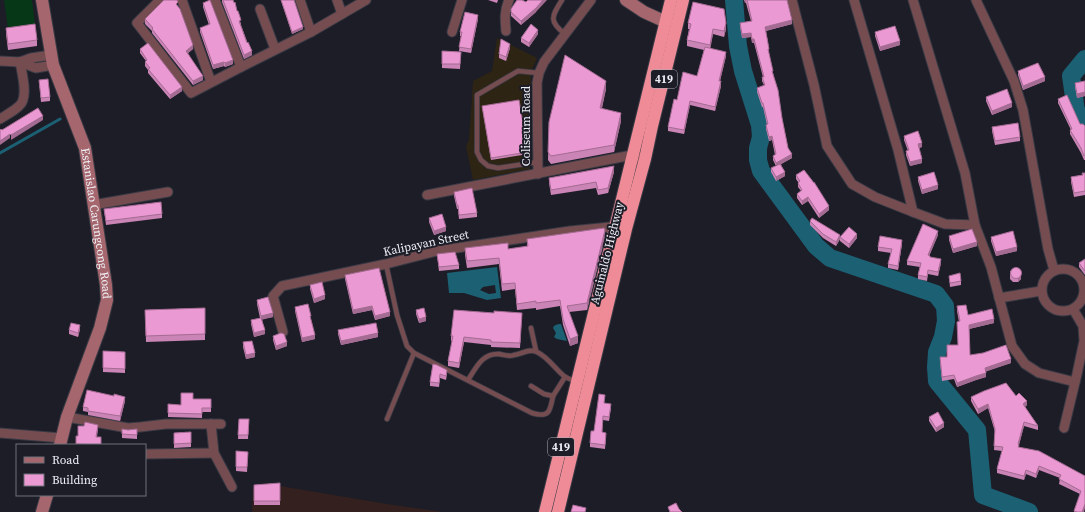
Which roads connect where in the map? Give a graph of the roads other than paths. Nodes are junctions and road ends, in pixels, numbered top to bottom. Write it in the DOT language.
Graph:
graph roads {
  1 [pos="42,0"];
  2 [pos="160,0"];
  3 [pos="182,0"];
  4 [pos="215,0"];
  5 [pos="300,0"];
  6 [pos="337,0"];
  7 [pos="366,0"];
  8 [pos="462,0"];
  9 [pos="509,0"];
  10 [pos="562,0"];
  11 [pos="591,0"];
  12 [pos="626,0"];
  13 [pos="671,0"];
  14 [pos="683,0"];
  15 [pos="792,0"];
  16 [pos="854,0"];
  17 [pos="913,0"];
  18 [pos="976,0"];
  19 [pos="260,9"];
  20 [pos="342,14"];
  21 [pos="666,22"];
  22 [pos="506,31"];
  23 [pos="311,32"];
  24 [pos="452,32"];
  25 [pos="565,34"];
  26 [pos="275,49"];
  27 [pos="52,60"];
  28 [pos="0,61"];
  29 [pos="20,62"];
  30 [pos="240,66"];
  31 [pos="539,73"];
  32 [pos="211,82"];
  33 [pos="0,119"];
  34 [pos="633,156"];
  35 [pos="645,159"];
  36 [pos="538,162"];
  37 [pos="538,174"];
  38 [pos="168,192"];
  39 [pos="427,195"];
  40 [pos="93,205"];
  41 [pos="913,212"];
  42 [pos="975,225"];
  43 [pos="621,228"];
  44 [pos="386,264"];
  45 [pos="1054,270"];
  46 [pos="1041,290"];
  47 [pos="999,298"];
  48 [pos="1073,309"];
  49 [pos="531,328"];
  50 [pos="283,332"];
  51 [pos="536,351"];
  52 [pos="414,353"];
  53 [pos="565,377"];
  54 [pos="468,380"];
  55 [pos="1075,382"];
  56 [pos="582,383"];
  57 [pos="531,386"];
  58 [pos="553,396"];
  59 [pos="67,417"];
  60 [pos="387,419"];
  61 [pos="211,424"];
  62 [pos="221,424"];
  63 [pos="1064,428"];
  64 [pos="0,433"];
  65 [pos="61,441"];
  66 [pos="214,453"];
  67 [pos="146,454"];
  68 [pos="232,487"];
  69 [pos="46,496"];
  70 [pos="42,512"];
  71 [pos="545,512"];
  72 [pos="558,512"];
  1 -- 27 [label="street, Estanislao Carungcong Road"];
  2 -- 32 [label="street"];
  3 -- 32 [label="street"];
  4 -- 30 [label="street"];
  5 -- 23 [label="street"];
  6 -- 20 [label="street"];
  7 -- 20 [label="street"];
  8 -- 24 [label="street"];
  9 -- 22 [label="street"];
  10 -- 25 [label="lane"];
  11 -- 25 [label="street, Coliseum Road"];
  12 -- 21 [label="street"];
  13 -- 21 [label="highway, Aguinaldo Highway / 419"];
  14 -- 35 [label="highway, Aguinaldo Highway / 419"];
  15 -- 41 [label="street"];
  16 -- 41 [label="street"];
  17 -- 42 [label="street"];
  18 -- 45 [label="street"];
  19 -- 26 [label="street"];
  20 -- 23 [label="street"];
  21 -- 34 [label="highway, Aguinaldo Highway / 419"];
  23 -- 26 [label="street"];
  25 -- 31 [label="street, Coliseum Road"];
  26 -- 30 [label="street"];
  27 -- 29 [label="street"];
  27 -- 40 [label="street, Estanislao Carungcong Road"];
  28 -- 29 [label="street"];
  29 -- 33 [label="street"];
  30 -- 32 [label="street"];
  31 -- 36 [label="street, Coliseum Road"];
  31 -- 36 [label="lane"];
  34 -- 35 [label="street"];
  34 -- 37 [label="street"];
  34 -- 43 [label="highway, Aguinaldo Highway / 419"];
  35 -- 43 [label="highway, Aguinaldo Highway / 419"];
  36 -- 37 [label="street, Coliseum Road"];
  37 -- 39 [label="street"];
  38 -- 40 [label="street"];
  40 -- 59 [label="street, Estanislao Carungcong Road"];
  41 -- 42 [label="street"];
  42 -- 47 [label="street"];
  43 -- 44 [label="street, Kalipayan Street"];
  43 -- 56 [label="highway, Aguinaldo Highway / 419"];
  44 -- 50 [label="street, Kalipayan Street"];
  44 -- 52 [label="lane"];
  45 -- 46 [label="street"];
  45 -- 48 [label="street"];
  46 -- 47 [label="street"];
  46 -- 48 [label="street"];
  47 -- 55 [label="street"];
  48 -- 55 [label="street"];
  49 -- 51 [label="lane"];
  51 -- 53 [label="lane"];
  51 -- 54 [label="lane"];
  52 -- 54 [label="lane"];
  52 -- 60 [label="lane"];
  53 -- 56 [label="lane"];
  53 -- 58 [label="lane"];
  54 -- 58 [label="lane"];
  55 -- 63 [label="street"];
  56 -- 71 [label="highway, Aguinaldo Highway / 419"];
  56 -- 72 [label="highway, Aguinaldo Highway / 419"];
  57 -- 58 [label="lane"];
  59 -- 61 [label="street"];
  59 -- 65 [label="street, Estanislao Carungcong Road"];
  61 -- 62 [label="street"];
  61 -- 66 [label="street"];
  64 -- 65 [label="street"];
  66 -- 67 [label="street"];
  66 -- 68 [label="street"];
  69 -- 70 [label="street"];
}
